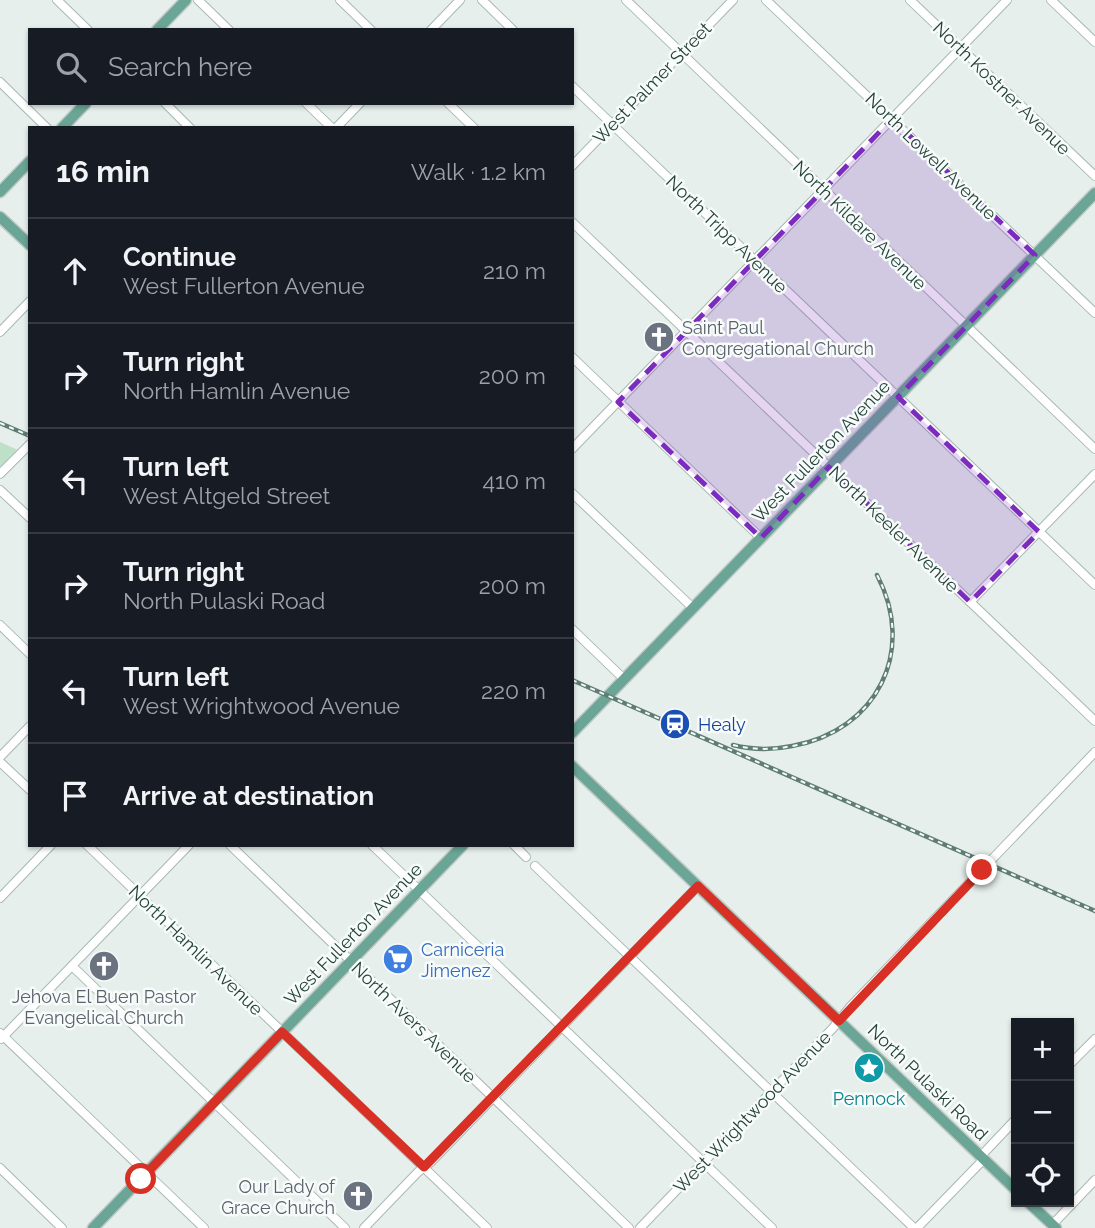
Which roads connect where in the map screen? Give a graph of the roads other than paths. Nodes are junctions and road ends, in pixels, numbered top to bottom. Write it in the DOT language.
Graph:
graph roads {
  1 [pos="57,0"];
  2 [pos="186,0"];
  3 [pos="198,0"];
  4 [pos="340,0"];
  5 [pos="460,0"];
  6 [pos="482,0"];
  7 [pos="626,0"];
  8 [pos="733,0"];
  9 [pos="766,0"];
  10 [pos="910,0"];
  11 [pos="1007,0"];
  12 [pos="1051,0"];
  13 [pos="86,28"];
  14 [pos="159,28"];
  15 [pos="227,28"];
  16 [pos="369,28"];
  17 [pos="433,28"];
  18 [pos="511,28"];
  19 [pos="1095,42"];
  20 [pos="960,48"];
  21 [pos="681,53"];
  22 [pos="0,82"];
  23 [pos="574,88"];
  24 [pos="84,105"];
  25 [pos="167,105"];
  26 [pos="308,105"];
  27 [pos="358,105"];
  28 [pos="450,105"];
  29 [pos="892,119"];
  30 [pos="612,124"];
  31 [pos="45,126"];
  32 [pos="64,126"];
  33 [pos="188,126"];
  34 [pos="332,126"];
  35 [pos="336,126"];
  36 [pos="472,126"];
  37 [pos="28,163"];
  38 [pos="574,164"];
  39 [pos="1095,176"];
  40 [pos="824,190"];
  41 [pos="0,192"];
  42 [pos="1095,193"];
  43 [pos="0,217"];
  44 [pos="574,224"];
  45 [pos="28,243"];
  46 [pos="1035,255"];
  47 [pos="755,261"];
  48 [pos="28,303"];
  49 [pos="1095,313"];
  50 [pos="966,326"];
  51 [pos="687,331"];
  52 [pos="0,332"];
  53 [pos="574,360"];
  54 [pos="898,397"];
  55 [pos="618,401"];
  56 [pos="28,446"];
  57 [pos="574,447"];
  58 [pos="1095,449"];
  59 [pos="829,467"];
  60 [pos="0,474"];
  61 [pos="1095,474"];
  62 [pos="0,489"];
  63 [pos="574,495"];
  64 [pos="28,516"];
  65 [pos="1039,532"];
  66 [pos="761,538"];
  67 [pos="1095,586"];
  68 [pos="970,602"];
  69 [pos="693,608"];
  70 [pos="0,625"];
  71 [pos="574,631"];
  72 [pos="28,651"];
  73 [pos="624,679"];
  74 [pos="1095,721"];
  75 [pos="28,728"];
  76 [pos="574,731"];
  77 [pos="1095,752"];
  78 [pos="0,760"];
  79 [pos="574,768"];
  80 [pos="28,788"];
  81 [pos="49,847"];
  82 [pos="89,847"];
  83 [pos="187,847"];
  84 [pos="232,847"];
  85 [pos="374,847"];
  86 [pos="461,847"];
  87 [pos="516,847"];
  88 [pos="526,857"];
  89 [pos="535,866"];
  90 [pos="698,886"];
  91 [pos="419,891"];
  92 [pos="140,896"];
  93 [pos="0,898"];
  94 [pos="630,957"];
  95 [pos="351,961"];
  96 [pos="72,966"];
  97 [pos="839,1021"];
  98 [pos="562,1027"];
  99 [pos="282,1032"];
  100 [pos="1,1036"];
  101 [pos="1095,1039"];
  102 [pos="1074,1061"];
  103 [pos="772,1092"];
  104 [pos="493,1098"];
  105 [pos="214,1102"];
  106 [pos="1011,1125"];
  107 [pos="982,1158"];
  108 [pos="703,1162"];
  109 [pos="424,1167"];
  110 [pos="0,1168"];
  111 [pos="146,1173"];
  112 [pos="1095,1180"];
  113 [pos="1011,1185"];
  114 [pos="1033,1207"];
  115 [pos="1054,1226"];
  116 [pos="62,1228"];
  117 [pos="93,1228"];
  118 [pos="204,1228"];
  119 [pos="345,1228"];
  120 [pos="364,1228"];
  121 [pos="487,1228"];
  122 [pos="629,1228"];
  123 [pos="639,1228"];
  124 [pos="772,1228"];
  125 [pos="915,1228"];
  1 -- 13 [label="street"];
  2 -- 14 [label="main road"];
  3 -- 15 [label="street"];
  4 -- 16 [label="street"];
  5 -- 17 [label="street"];
  6 -- 18 [label="street"];
  7 -- 21 [label="street, North Kildare Avenue"];
  8 -- 21 [label="street, West Palmer Street"];
  9 -- 29 [label="street, North Lowell Avenue"];
  10 -- 20 [label="street, North Kostner Avenue"];
  11 -- 20 [label="street"];
  12 -- 19 [label="street"];
  20 -- 29 [label="street"];
  20 -- 39 [label="street, North Kostner Avenue"];
  21 -- 30 [label="street, West Palmer Street"];
  21 -- 40 [label="street, North Kildare Avenue"];
  22 -- 31 [label="street"];
  23 -- 30 [label="street, North Tripp Avenue"];
  24 -- 32 [label="main road"];
  25 -- 33 [label="street"];
  26 -- 34 [label="street"];
  27 -- 35 [label="street"];
  28 -- 36 [label="street"];
  29 -- 40 [label="street"];
  29 -- 46 [label="street, North Lowell Avenue"];
  30 -- 38 [label="street, West Palmer Street"];
  30 -- 47 [label="street, North Tripp Avenue"];
  37 -- 41 [label="main road"];
  40 -- 47 [label="street"];
  40 -- 50 [label="street, North Kildare Avenue"];
  42 -- 46 [label="main road, West Fullerton Avenue"];
  43 -- 45 [label="main road"];
  44 -- 51 [label="street, North Keeler Avenue"];
  46 -- 49 [label="street, North Lowell Avenue"];
  46 -- 50 [label="main road, West Fullerton Avenue"];
  47 -- 51 [label="street"];
  47 -- 54 [label="street, North Tripp Avenue"];
  48 -- 52 [label="street"];
  50 -- 54 [label="main road, West Fullerton Avenue"];
  50 -- 58 [label="street, North Kildare Avenue"];
  51 -- 55 [label="street"];
  51 -- 59 [label="street, North Keeler Avenue"];
  53 -- 55 [label="street"];
  54 -- 59 [label="main road, West Fullerton Avenue"];
  54 -- 65 [label="street, North Tripp Avenue"];
  55 -- 57 [label="street"];
  55 -- 66 [label="street"];
  56 -- 60 [label="street"];
  59 -- 66 [label="main road, West Fullerton Avenue"];
  59 -- 68 [label="street, North Keeler Avenue"];
  61 -- 65 [label="street"];
  62 -- 64 [label="street"];
  63 -- 69 [label="street"];
  65 -- 67 [label="street, North Tripp Avenue"];
  65 -- 68 [label="street"];
  66 -- 69 [label="main road, West Fullerton Avenue"];
  68 -- 74 [label="street, North Keeler Avenue"];
  69 -- 73 [label="main road, West Fullerton Avenue"];
  70 -- 72 [label="street"];
  71 -- 73 [label="street"];
  73 -- 76 [label="main road, West Fullerton Avenue"];
  75 -- 78 [label="street"];
  77 -- 97 [label="street, West Wrightwood Avenue"];
  78 -- 80 [label="street"];
  79 -- 90 [label="main road, North Pulaski Road"];
  81 -- 93 [label="street"];
  82 -- 92 [label="street, North Hamlin Avenue"];
  83 -- 92 [label="street"];
  84 -- 95 [label="street, North Avers Avenue"];
  85 -- 91 [label="street"];
  86 -- 91 [label="main road, West Fullerton Avenue"];
  87 -- 88 [label="street"];
  89 -- 94 [label="street"];
  90 -- 94 [label="street"];
  90 -- 97 [label="main road, North Pulaski Road"];
  91 -- 95 [label="main road, West Fullerton Avenue"];
  91 -- 98 [label="street"];
  92 -- 96 [label="street"];
  92 -- 99 [label="street, North Hamlin Avenue"];
  94 -- 98 [label="street"];
  94 -- 103 [label="street"];
  95 -- 99 [label="main road, West Fullerton Avenue"];
  95 -- 104 [label="street, North Avers Avenue"];
  96 -- 100 [label="street"];
  96 -- 105 [label="street"];
  97 -- 103 [label="street, West Wrightwood Avenue"];
  97 -- 107 [label="main road, North Pulaski Road"];
  98 -- 104 [label="street"];
  98 -- 108 [label="street"];
  99 -- 105 [label="main road, West Fullerton Avenue"];
  99 -- 109 [label="street, North Hamlin Avenue"];
  100 -- 111 [label="street"];
  101 -- 102 [label="street"];
  103 -- 108 [label="street, West Wrightwood Avenue"];
  103 -- 125 [label="street"];
  104 -- 109 [label="street"];
  104 -- 122 [label="street, North Avers Avenue"];
  105 -- 111 [label="main road, West Fullerton Avenue"];
  105 -- 119 [label="street"];
  106 -- 107 [label="street"];
  107 -- 113 [label="main road, North Pulaski Road"];
  107 -- 125 [label="street"];
  108 -- 123 [label="street, West Wrightwood Avenue"];
  108 -- 124 [label="street"];
  109 -- 120 [label="street"];
  109 -- 121 [label="street, North Hamlin Avenue"];
  110 -- 116 [label="street"];
  111 -- 117 [label="main road, West Fullerton Avenue"];
  111 -- 118 [label="street"];
  112 -- 115 [label="street"];
  114 -- 115 [label="main road"];
}
